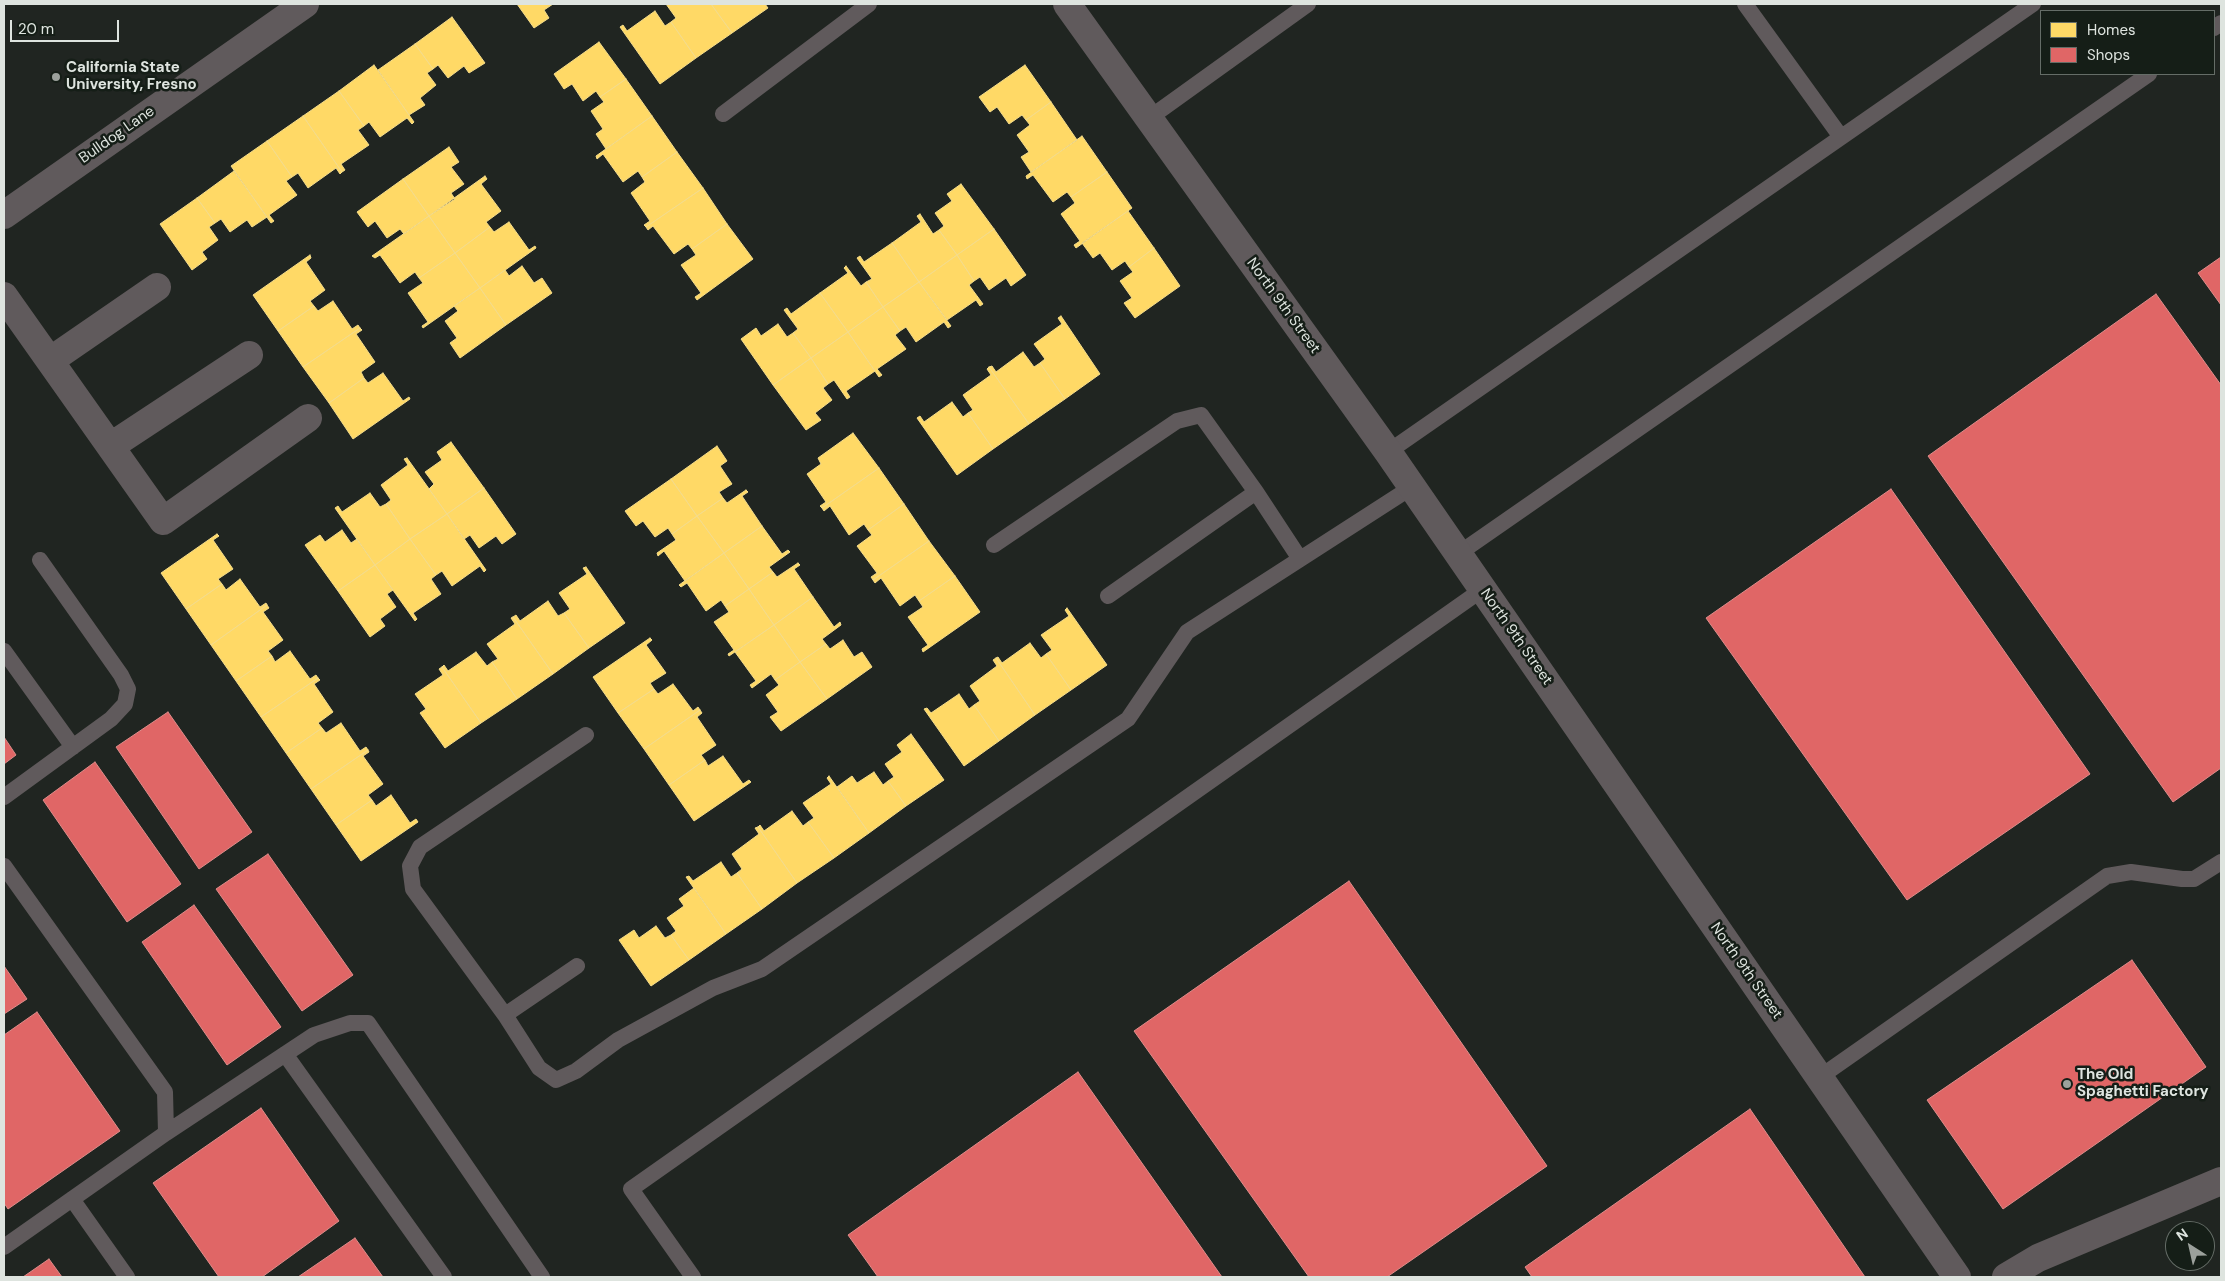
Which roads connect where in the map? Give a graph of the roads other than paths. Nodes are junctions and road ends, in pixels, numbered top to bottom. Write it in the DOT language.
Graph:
graph roads {
  1 [pos="305,4"];
  2 [pos="868,4"];
  3 [pos="1067,4"];
  4 [pos="1308,4"];
  5 [pos="1745,4"];
  6 [pos="2033,4"];
  7 [pos="2147,75"];
  8 [pos="723,114"];
  9 [pos="1148,119"];
  10 [pos="1841,137"];
  11 [pos="4,214"];
  12 [pos="156,287"];
  13 [pos="4,296"];
  14 [pos="250,355"];
  15 [pos="50,360"];
  16 [pos="308,418"];
  17 [pos="111,446"];
  18 [pos="1388,452"];
  19 [pos="1412,486"];
  20 [pos="1256,492"];
  21 [pos="994,545"];
  22 [pos="1458,554"];
  23 [pos="1300,559"];
  24 [pos="40,560"];
  25 [pos="1482,589"];
  26 [pos="1108,596"];
  27 [pos="4,651"];
  28 [pos="586,735"];
  29 [pos="72,747"];
  30 [pos="4,797"];
  31 [pos="2221,862"];
  32 [pos="4,866"];
  33 [pos="577,966"];
  34 [pos="505,1016"];
  35 [pos="284,1054"];
  36 [pos="1820,1077"];
  37 [pos="166,1133"];
  38 [pos="2221,1181"];
  39 [pos="72,1198"];
  40 [pos="4,1247"];
  41 [pos="127,1277"];
  42 [pos="444,1277"];
  43 [pos="542,1277"];
  44 [pos="693,1277"];
  45 [pos="1957,1277"];
  46 [pos="2006,1277"];
  1 -- 11 [label="street, Bulldog Lane"];
  2 -- 8 [label="lane"];
  3 -- 9 [label="street, North 9th Street"];
  4 -- 9 [label="lane"];
  5 -- 10 [label="lane"];
  6 -- 10 [label="lane"];
  7 -- 22 [label="lane"];
  9 -- 18 [label="street, North 9th Street"];
  10 -- 18 [label="lane"];
  12 -- 15 [label="street"];
  13 -- 15 [label="street"];
  14 -- 17 [label="street"];
  15 -- 17 [label="street"];
  16 -- 17 [label="street"];
  18 -- 19 [label="street, North 9th Street"];
  19 -- 22 [label="street, North 9th Street"];
  19 -- 23 [label="lane"];
  20 -- 21 [label="lane"];
  20 -- 23 [label="lane"];
  20 -- 26 [label="lane"];
  22 -- 25 [label="street, North 9th Street"];
  23 -- 34 [label="lane"];
  24 -- 29 [label="lane"];
  25 -- 36 [label="street, North 9th Street"];
  25 -- 44 [label="lane"];
  27 -- 29 [label="lane"];
  28 -- 34 [label="lane"];
  29 -- 30 [label="lane"];
  31 -- 36 [label="lane"];
  32 -- 37 [label="lane"];
  33 -- 34 [label="lane"];
  35 -- 37 [label="lane"];
  35 -- 42 [label="lane"];
  35 -- 43 [label="lane"];
  36 -- 45 [label="street, North 9th Street"];
  37 -- 39 [label="lane"];
  38 -- 46 [label="street"];
  39 -- 40 [label="lane"];
  39 -- 41 [label="lane"];
}
